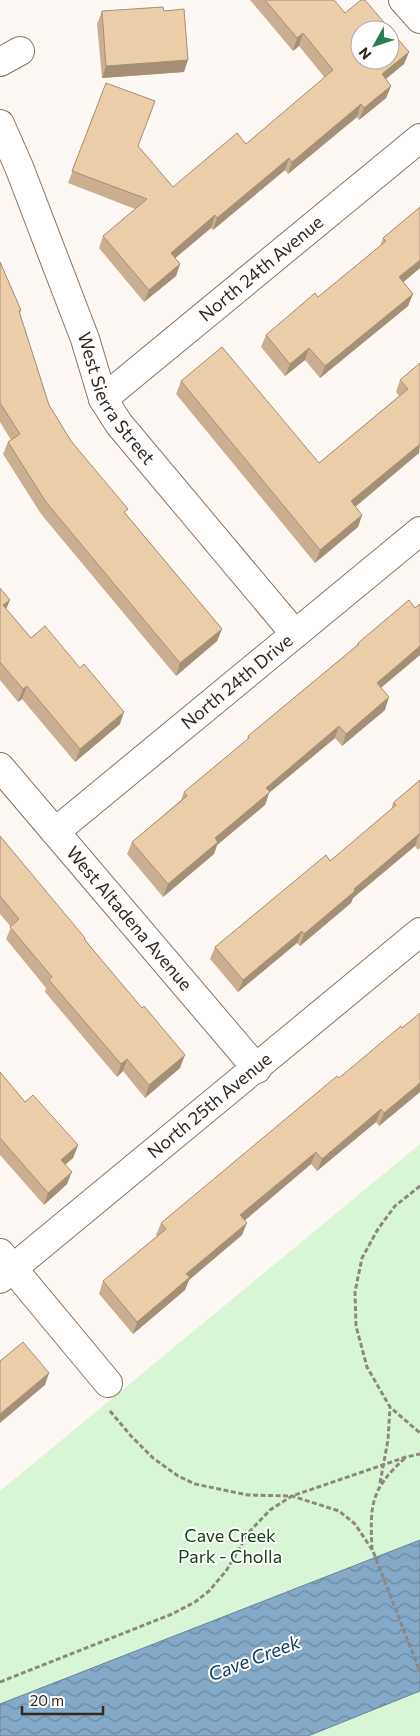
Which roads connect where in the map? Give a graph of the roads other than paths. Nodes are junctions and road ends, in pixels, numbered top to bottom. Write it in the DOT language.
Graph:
graph roads {
  1 [pos="404,0"];
  2 [pos="420,19"];
  3 [pos="0,124"];
  4 [pos="420,138"];
  5 [pos="103,399"];
  6 [pos="420,531"];
  7 [pos="295,634"];
  8 [pos="0,767"];
  9 [pos="55,832"];
  10 [pos="420,932"];
  11 [pos="257,1069"];
  12 [pos="4,1267"];
  13 [pos="108,1383"];
  1 -- 2 [label="street"];
  3 -- 5 [label="street, West Sierra Street"];
  4 -- 5 [label="street, North 24th Avenue"];
  5 -- 7 [label="street, West Sierra Street"];
  6 -- 7 [label="street, North 24th Drive"];
  7 -- 9 [label="street, North 24th Drive"];
  8 -- 9 [label="street, West Altadena Avenue"];
  9 -- 11 [label="street, West Altadena Avenue"];
  10 -- 11 [label="street, North 25th Avenue"];
  11 -- 12 [label="street, North 25th Avenue"];
  12 -- 13 [label="street"];
}
